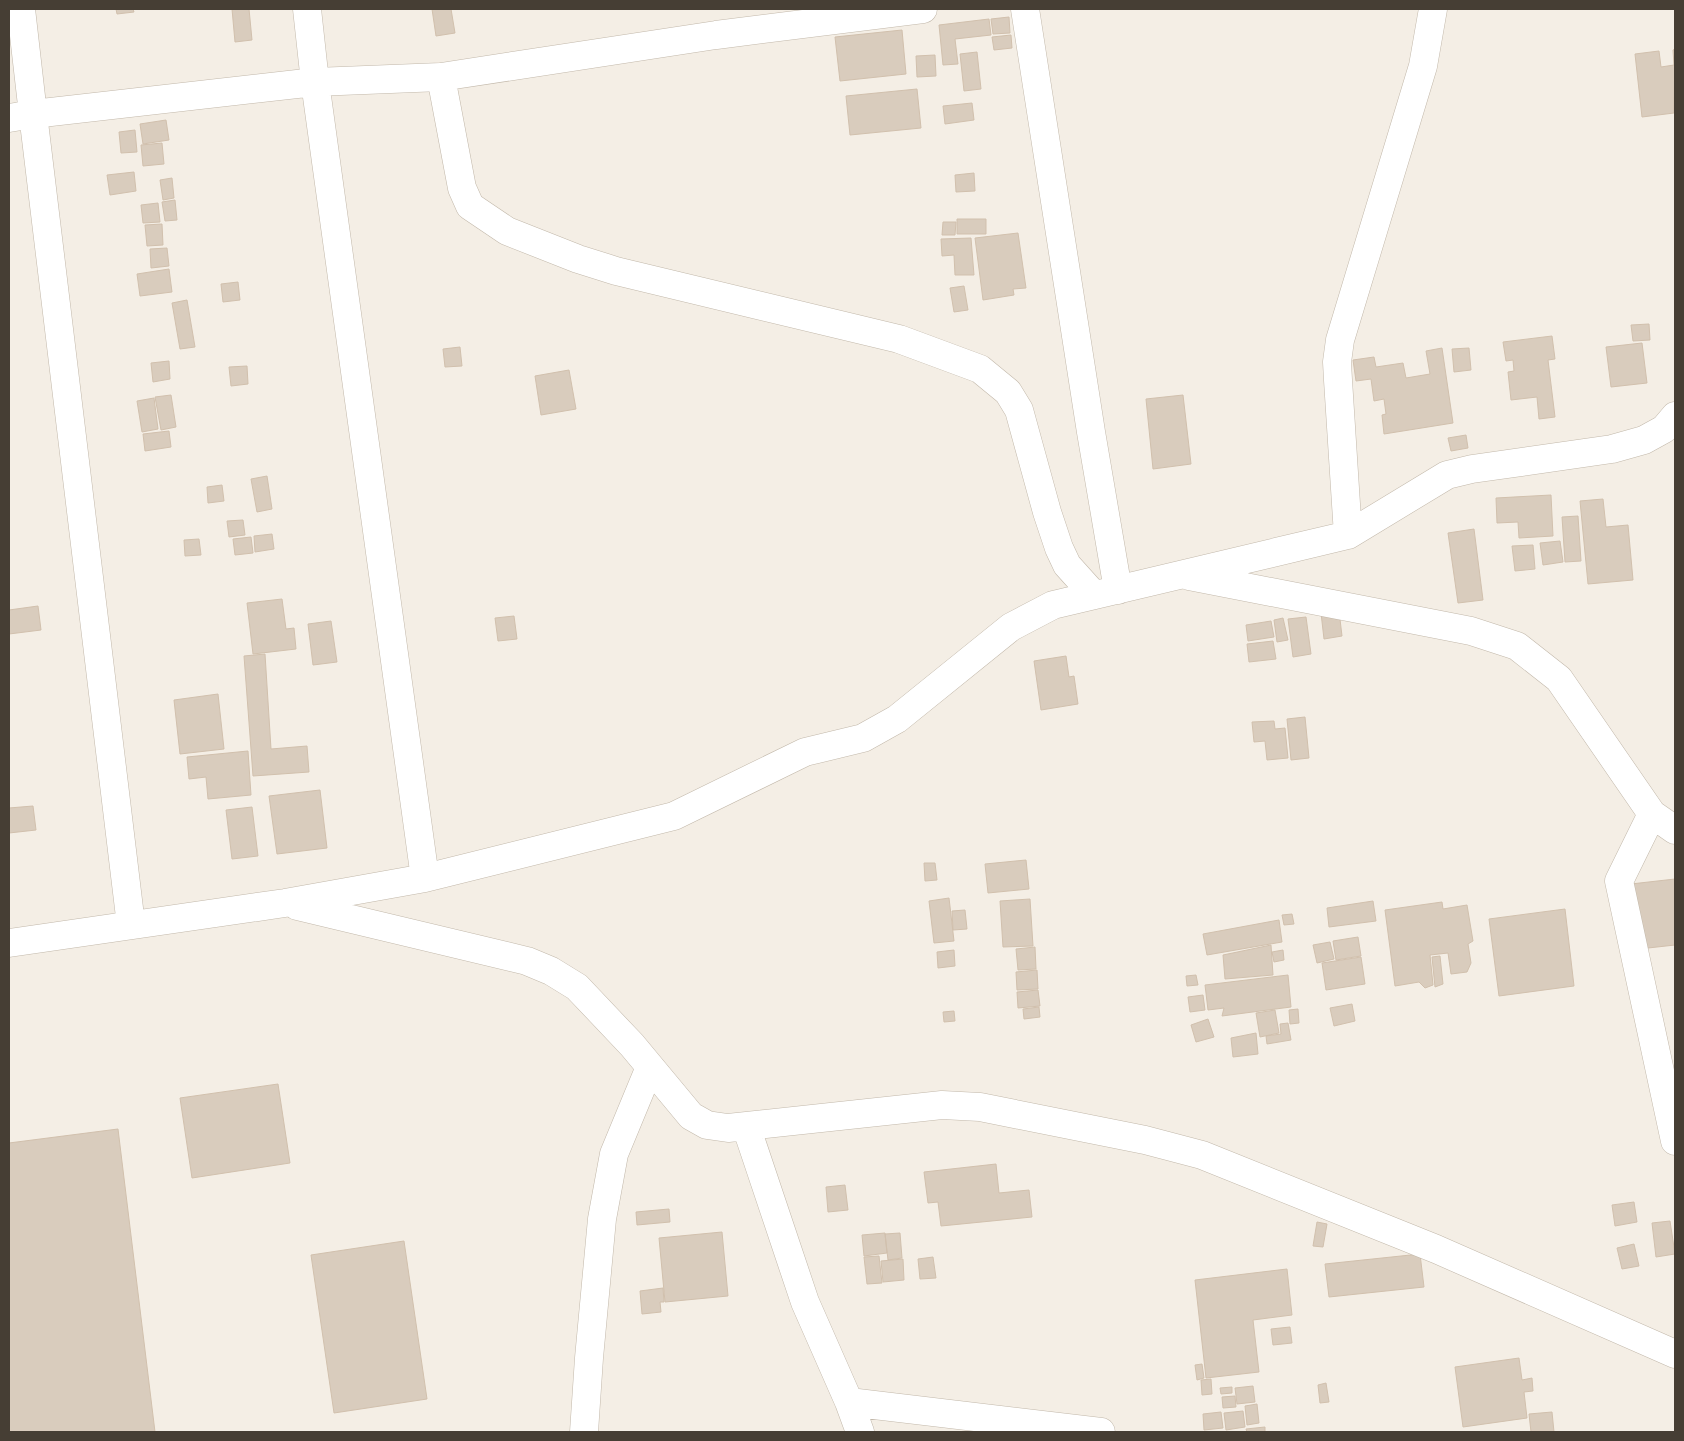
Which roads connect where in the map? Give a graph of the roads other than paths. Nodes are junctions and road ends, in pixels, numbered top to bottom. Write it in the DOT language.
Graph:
graph roads {
  1 [pos="21,9"];
  2 [pos="307,9"];
  3 [pos="922,9"];
  4 [pos="1025,9"];
  5 [pos="1433,9"];
  6 [pos="441,76"];
  7 [pos="315,82"];
  8 [pos="21,116"];
  9 [pos="1675,416"];
  10 [pos="1348,535"];
  11 [pos="1179,574"];
  12 [pos="1106,592"];
  13 [pos="1652,814"];
  14 [pos="1675,830"];
  15 [pos="425,878"];
  16 [pos="286,903"];
  17 [pos="131,925"];
  18 [pos="9,943"];
  19 [pos="650,1067"];
  20 [pos="746,1126"];
  21 [pos="1675,1141"];
  22 [pos="1675,1354"];
  23 [pos="849,1402"];
  24 [pos="584,1432"];
  25 [pos="860,1432"];
  26 [pos="1101,1432"];
  1 -- 8 [label="street"];
  2 -- 7 [label="street"];
  3 -- 6 [label="street"];
  4 -- 12 [label="street"];
  5 -- 10 [label="street"];
  6 -- 7 [label="street"];
  6 -- 12 [label="street"];
  7 -- 8 [label="street"];
  7 -- 15 [label="street"];
  8 -- 17 [label="street"];
  9 -- 10 [label="street"];
  10 -- 11 [label="street"];
  11 -- 12 [label="street"];
  11 -- 13 [label="street"];
  12 -- 15 [label="street"];
  13 -- 14 [label="street"];
  13 -- 21 [label="street"];
  15 -- 16 [label="street"];
  16 -- 17 [label="street"];
  16 -- 19 [label="street"];
  17 -- 18 [label="street"];
  19 -- 20 [label="street"];
  19 -- 24 [label="street"];
  20 -- 22 [label="street"];
  20 -- 23 [label="street"];
  23 -- 25 [label="street"];
  23 -- 26 [label="street"];
}
